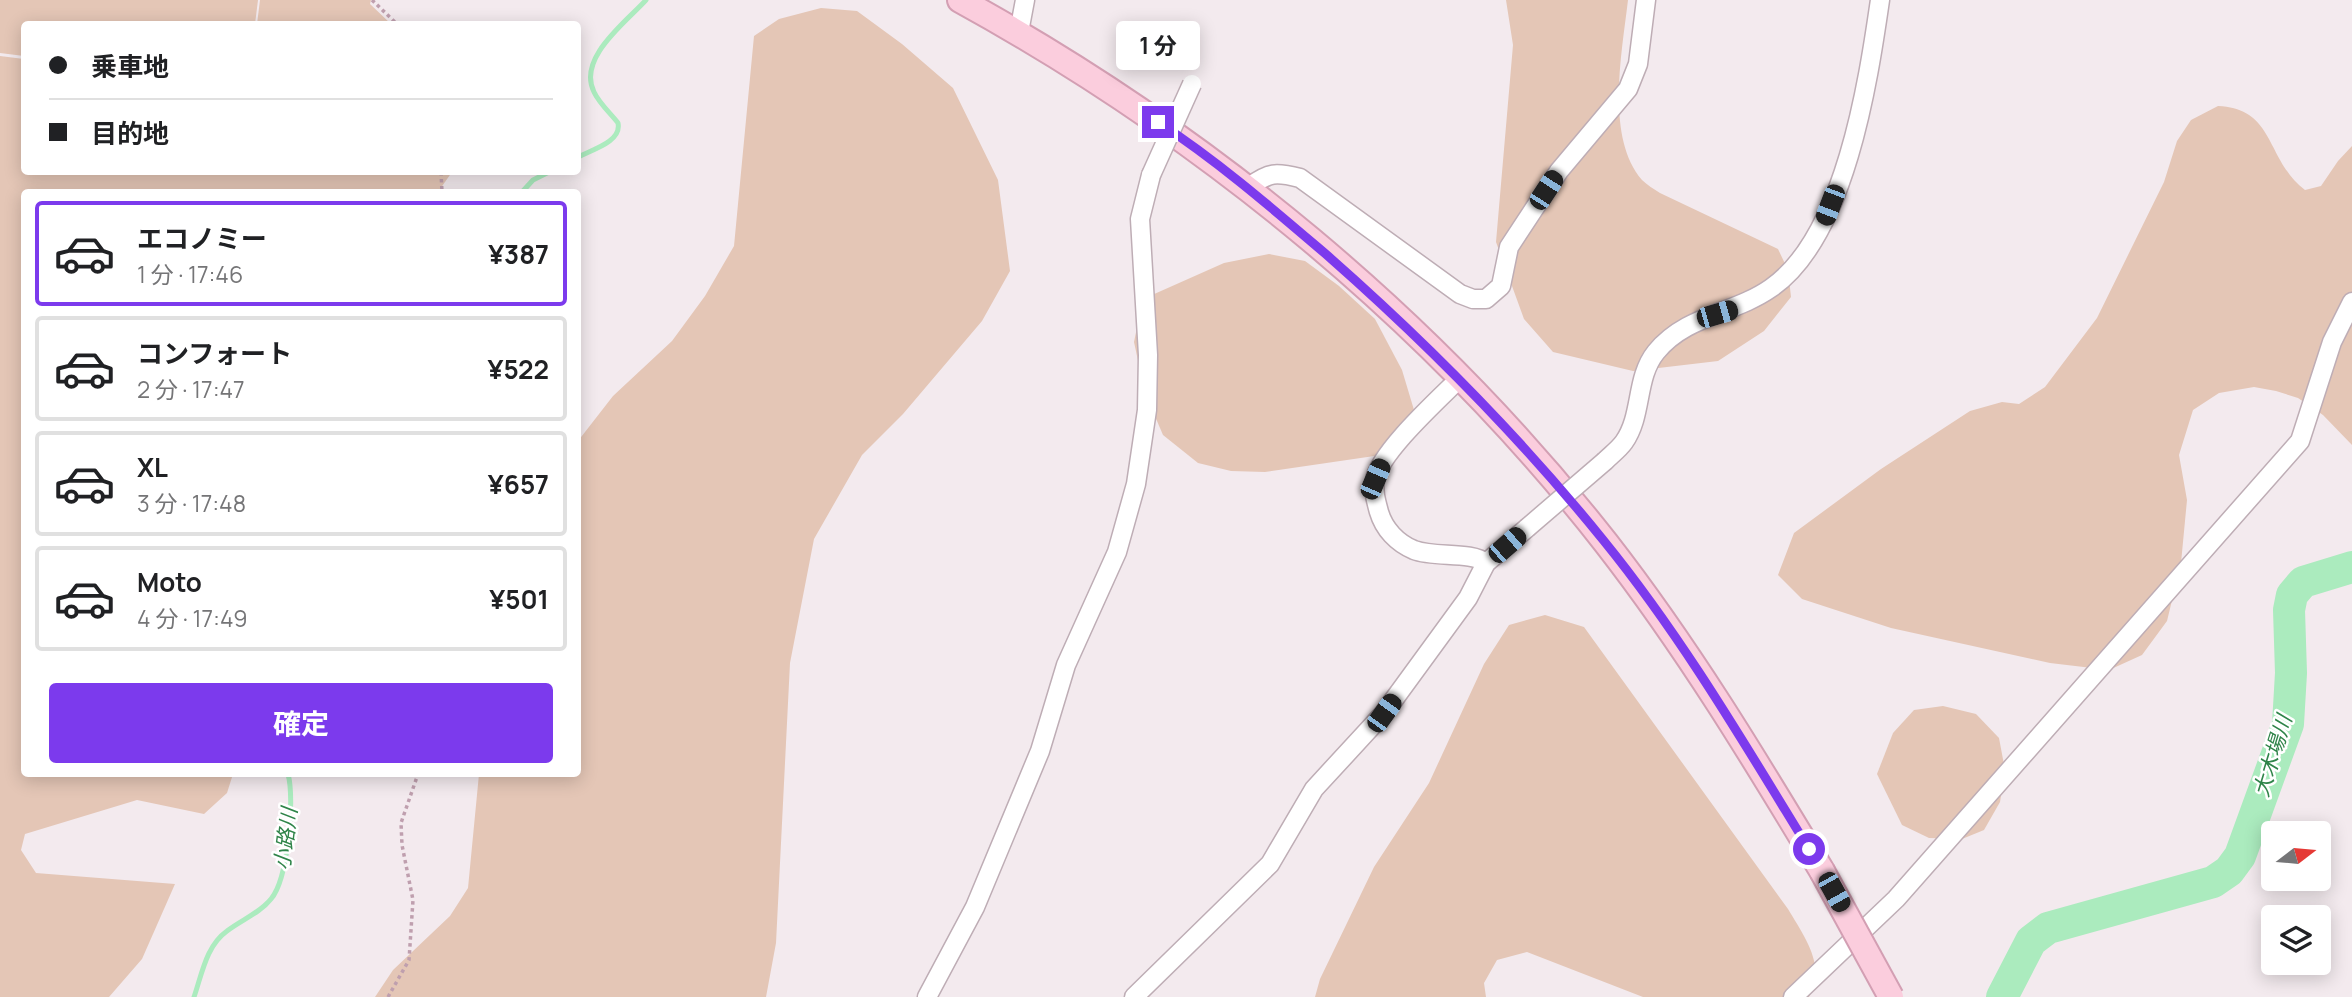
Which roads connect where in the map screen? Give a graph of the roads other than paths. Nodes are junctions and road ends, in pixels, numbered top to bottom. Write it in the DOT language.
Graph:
graph roads {
  1 [pos="960,0"];
  2 [pos="1025,0"];
  3 [pos="1646,0"];
  4 [pos="1880,0"];
  5 [pos="1018,32"];
  6 [pos="1192,85"];
  7 [pos="1248,187"];
  8 [pos="2352,302"];
  9 [pos="1460,377"];
  10 [pos="1486,563"];
  11 [pos="926,997"];
  12 [pos="1134,997"];
  13 [pos="1793,997"];
  14 [pos="1891,997"];
  1 -- 5 [label="street"];
  2 -- 5 [label="street"];
  3 -- 7 [label="street"];
  4 -- 10 [label="street, bridge"];
  5 -- 7 [label="street"];
  6 -- 11 [label="street, bridge"];
  7 -- 9 [label="street"];
  8 -- 13 [label="street"];
  9 -- 10 [label="street"];
  9 -- 14 [label="street, bridge"];
  10 -- 12 [label="street"];
}
